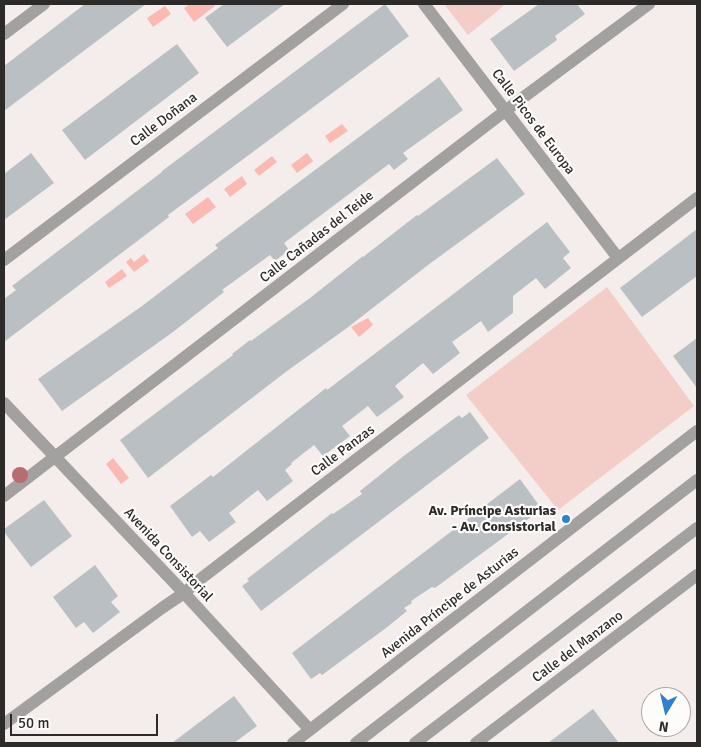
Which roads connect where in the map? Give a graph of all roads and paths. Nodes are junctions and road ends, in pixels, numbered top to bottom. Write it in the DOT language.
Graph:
graph roads {
  1 [pos="44,4"];
  2 [pos="343,4"];
  3 [pos="424,4"];
  4 [pos="649,4"];
  5 [pos="4,34"];
  6 [pos="505,111"];
  7 [pos="697,198"];
  8 [pos="618,258"];
  9 [pos="4,260"];
  10 [pos="4,402"];
  11 [pos="697,431"];
  12 [pos="55,457"];
  13 [pos="697,480"];
  14 [pos="4,496"];
  15 [pos="697,528"];
  16 [pos="697,575"];
  17 [pos="184,593"];
  18 [pos="4,724"];
  19 [pos="310,730"];
  20 [pos="293,743"];
  21 [pos="356,743"];
  22 [pos="415,743"];
  23 [pos="476,743"];
  1 -- 5 [label="street"];
  2 -- 9 [label="street, Calle Doñana"];
  3 -- 6 [label="street, Calle Picos de Europa"];
  4 -- 6 [label="street, Calle Cañadas del Teide"];
  6 -- 8 [label="street, Calle Picos de Europa"];
  6 -- 12 [label="street, Calle Cañadas del Teide"];
  7 -- 8 [label="street, Calle Panzas"];
  8 -- 17 [label="street, Calle Panzas"];
  10 -- 12 [label="street, Avenida Consistorial"];
  11 -- 19 [label="street, Avenida Príncipe de Asturias"];
  12 -- 14 [label="street, Calle Cañadas del Teide"];
  12 -- 17 [label="street, Avenida Consistorial"];
  13 -- 21 [label="street"];
  15 -- 22 [label="street"];
  16 -- 23 [label="street, Calle del Manzano"];
  17 -- 18 [label="street, Calle Panzas"];
  17 -- 19 [label="street, Avenida Consistorial"];
  19 -- 20 [label="street, Avenida Príncipe de Asturias"];
}
